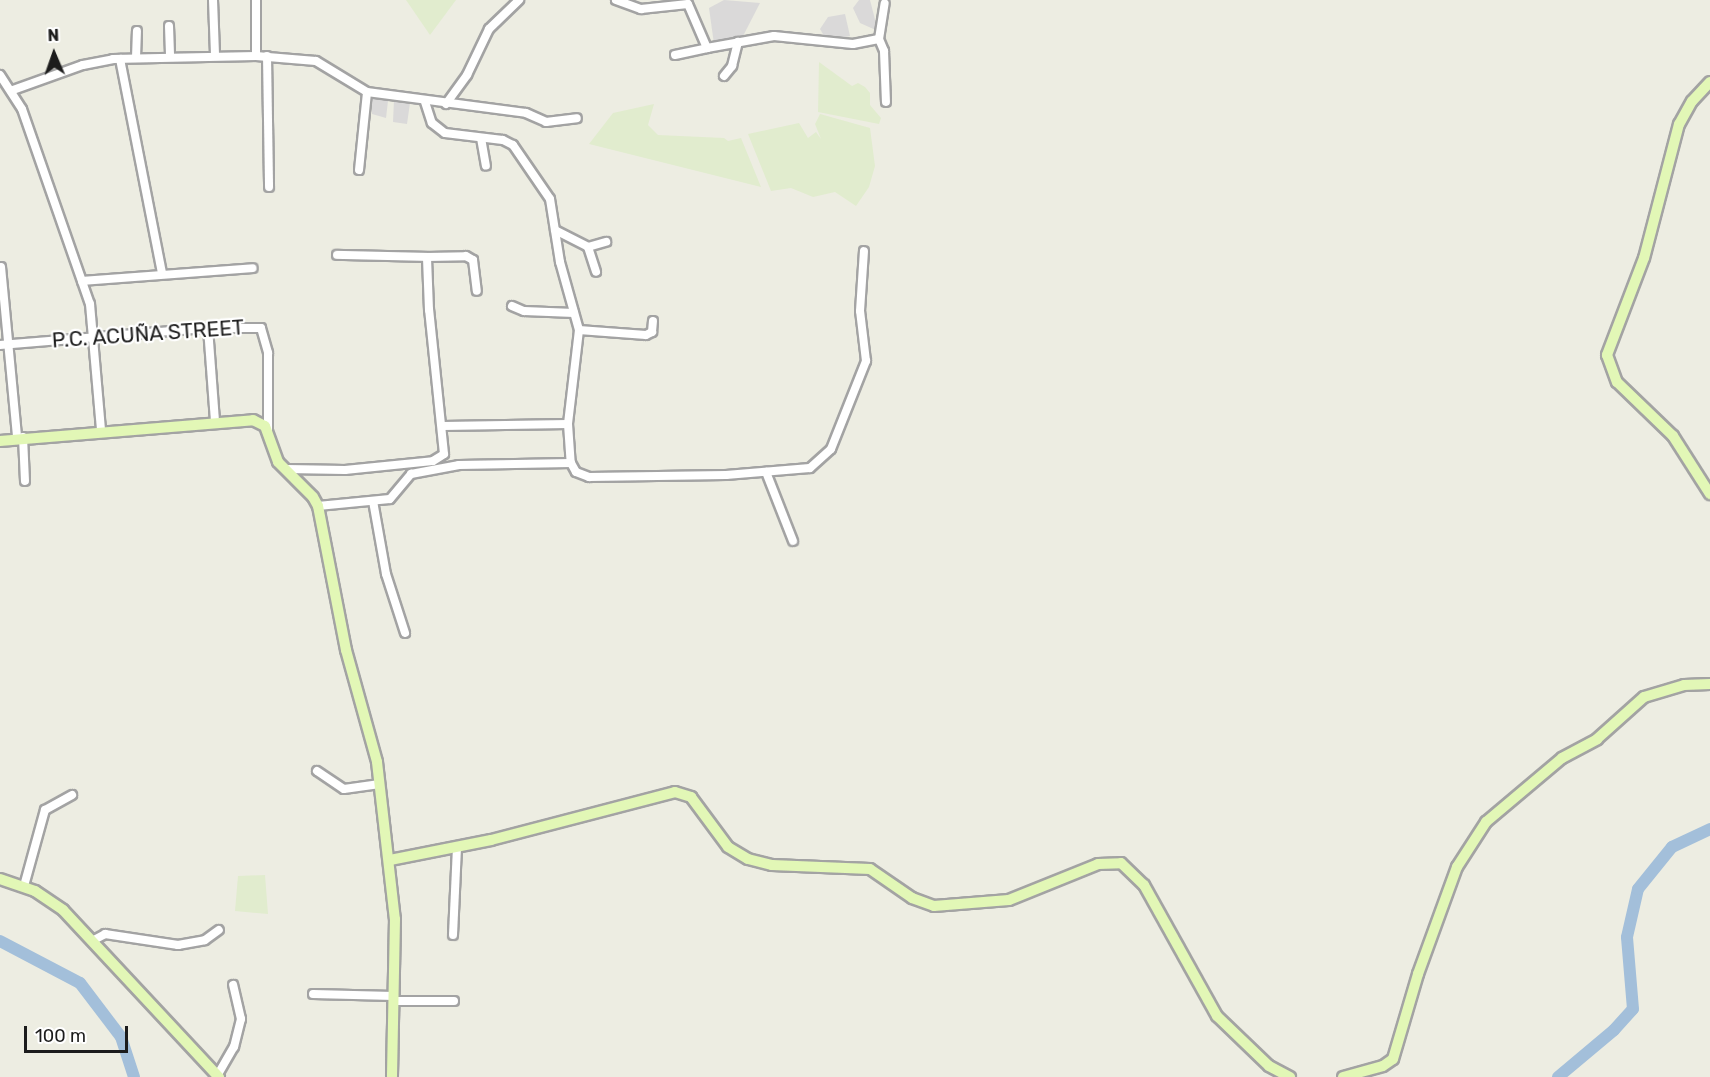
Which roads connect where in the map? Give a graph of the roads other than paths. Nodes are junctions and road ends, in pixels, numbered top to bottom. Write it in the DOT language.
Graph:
graph roads {
  1 [pos="213,0"];
  2 [pos="256,0"];
  3 [pos="519,0"];
  4 [pos="616,0"];
  5 [pos="885,3"];
  6 [pos="169,26"];
  7 [pos="137,31"];
  8 [pos="879,39"];
  9 [pos="738,42"];
  10 [pos="707,48"];
  11 [pos="170,56"];
  12 [pos="215,56"];
  13 [pos="256,56"];
  14 [pos="267,56"];
  15 [pos="675,56"];
  16 [pos="136,58"];
  17 [pos="120,59"];
  18 [pos="0,75"];
  19 [pos="724,76"];
  20 [pos="1710,82"];
  21 [pos="13,90"];
  22 [pos="366,92"];
  23 [pos="425,102"];
  24 [pos="886,102"];
  25 [pos="446,104"];
  26 [pos="577,118"];
  27 [pos="481,138"];
  28 [pos="486,166"];
  29 [pos="359,170"];
  30 [pos="269,187"];
  31 [pos="555,230"];
  32 [pos="606,242"];
  33 [pos="588,247"];
  34 [pos="864,251"];
  35 [pos="338,255"];
  36 [pos="427,257"];
  37 [pos="1,267"];
  38 [pos="253,268"];
  39 [pos="596,272"];
  40 [pos="162,274"];
  41 [pos="82,281"];
  42 [pos="2,285"];
  43 [pos="477,291"];
  44 [pos="512,306"];
  45 [pos="574,313"];
  46 [pos="653,321"];
  47 [pos="208,328"];
  48 [pos="579,330"];
  49 [pos="93,339"];
  50 [pos="11,344"];
  51 [pos="0,345"];
  52 [pos="215,421"];
  53 [pos="568,424"];
  54 [pos="443,426"];
  55 [pos="100,430"];
  56 [pos="268,432"];
  57 [pos="20,437"];
  58 [pos="0,441"];
  59 [pos="571,463"];
  60 [pos="288,469"];
  61 [pos="766,472"];
  62 [pos="25,481"];
  63 [pos="1710,494"];
  64 [pos="373,501"];
  65 [pos="318,506"];
  66 [pos="793,540"];
  67 [pos="405,633"];
  68 [pos="1710,684"];
  69 [pos="317,771"];
  70 [pos="380,784"];
  71 [pos="72,795"];
  72 [pos="457,848"];
  73 [pos="390,860"];
  74 [pos="0,879"];
  75 [pos="24,886"];
  76 [pos="219,930"];
  77 [pos="453,934"];
  78 [pos="92,941"];
  79 [pos="233,985"];
  80 [pos="313,994"];
  81 [pos="393,999"];
  82 [pos="454,1001"];
  83 [pos="218,1076"];
  84 [pos="392,1077"];
  85 [pos="1290,1077"];
  86 [pos="1343,1077"];
  1 -- 12 [label="street"];
  2 -- 13 [label="street"];
  3 -- 25 [label="street"];
  4 -- 10 [label="street"];
  5 -- 8 [label="street"];
  6 -- 11 [label="street"];
  7 -- 16 [label="street"];
  8 -- 9 [label="street"];
  8 -- 24 [label="street"];
  9 -- 10 [label="street"];
  9 -- 19 [label="street"];
  10 -- 15 [label="street"];
  11 -- 12 [label="street"];
  11 -- 16 [label="street"];
  12 -- 13 [label="street"];
  13 -- 14 [label="street"];
  14 -- 22 [label="street"];
  14 -- 30 [label="street"];
  16 -- 17 [label="street"];
  17 -- 21 [label="street"];
  17 -- 40 [label="street"];
  18 -- 21 [label="street"];
  20 -- 63 [label="street"];
  21 -- 41 [label="street"];
  22 -- 23 [label="street"];
  22 -- 29 [label="street"];
  23 -- 25 [label="street"];
  23 -- 27 [label="street"];
  25 -- 26 [label="street"];
  27 -- 28 [label="street"];
  27 -- 31 [label="street"];
  31 -- 33 [label="street"];
  31 -- 45 [label="street"];
  32 -- 33 [label="street"];
  33 -- 39 [label="street"];
  34 -- 61 [label="street"];
  35 -- 36 [label="street"];
  36 -- 43 [label="street"];
  36 -- 54 [label="street"];
  37 -- 42 [label="street"];
  38 -- 40 [label="street"];
  40 -- 41 [label="street"];
  41 -- 49 [label="street"];
  42 -- 50 [label="street"];
  44 -- 45 [label="street"];
  45 -- 48 [label="street"];
  46 -- 48 [label="street"];
  47 -- 49 [label="street, P.C. ACUÑA STREET"];
  47 -- 52 [label="street"];
  47 -- 56 [label="street, P.C. ACUÑA STREET"];
  48 -- 53 [label="street"];
  49 -- 50 [label="street, P.C. ACUÑA STREET"];
  49 -- 55 [label="street"];
  50 -- 51 [label="street, P.C. ACUÑA STREET"];
  50 -- 57 [label="street"];
  52 -- 55 [label="street"];
  52 -- 56 [label="street"];
  53 -- 54 [label="street"];
  53 -- 59 [label="street"];
  54 -- 60 [label="street"];
  55 -- 57 [label="street"];
  56 -- 60 [label="street"];
  57 -- 58 [label="street"];
  57 -- 62 [label="street"];
  59 -- 61 [label="street"];
  59 -- 64 [label="street"];
  60 -- 65 [label="street"];
  61 -- 66 [label="street"];
  64 -- 65 [label="street"];
  64 -- 67 [label="street"];
  65 -- 70 [label="street"];
  68 -- 86 [label="street"];
  69 -- 70 [label="street"];
  70 -- 73 [label="street"];
  71 -- 75 [label="street"];
  72 -- 73 [label="street"];
  72 -- 77 [label="street"];
  72 -- 85 [label="street"];
  73 -- 81 [label="street"];
  74 -- 75 [label="street"];
  75 -- 78 [label="street"];
  76 -- 78 [label="street"];
  78 -- 83 [label="street"];
  79 -- 83 [label="street"];
  80 -- 81 [label="street"];
  81 -- 82 [label="street"];
  81 -- 84 [label="street"];
}
